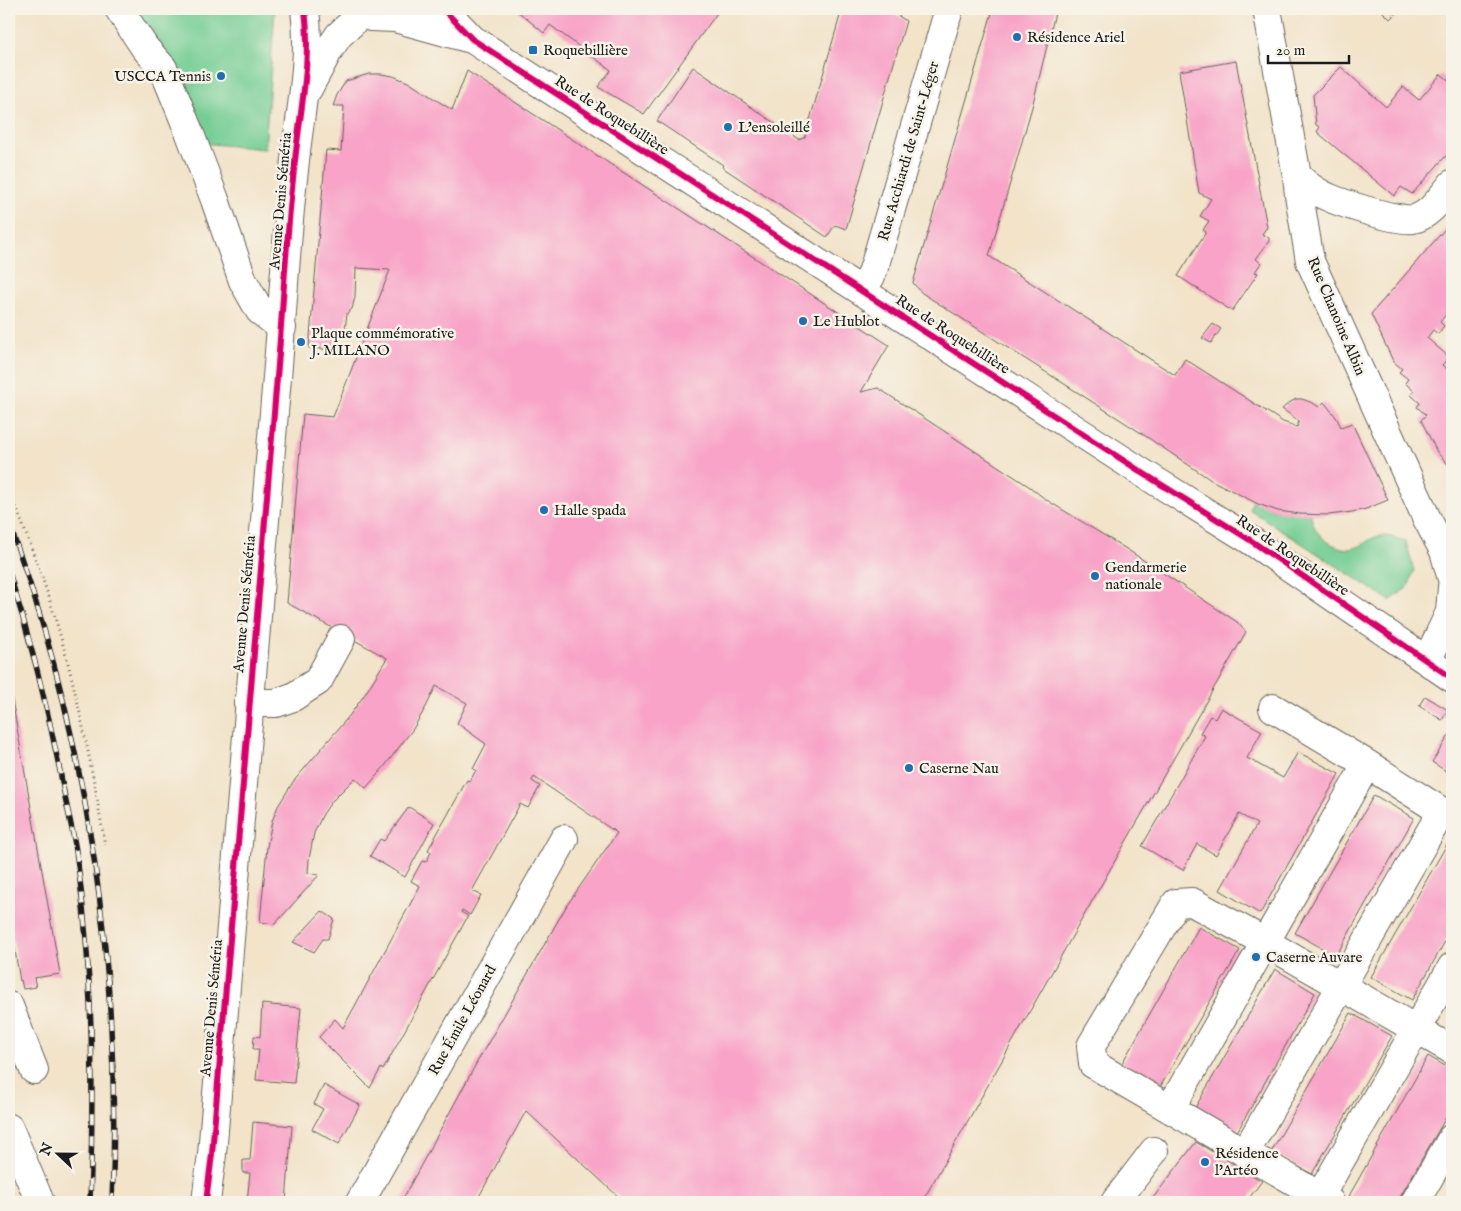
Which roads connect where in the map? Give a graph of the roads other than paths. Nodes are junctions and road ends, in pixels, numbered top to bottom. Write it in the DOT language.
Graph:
graph roads {
  1 [pos="119,9"];
  2 [pos="305,9"];
  3 [pos="314,9"];
  4 [pos="443,9"];
  5 [pos="950,9"];
  6 [pos="1267,9"];
  7 [pos="369,16"];
  8 [pos="472,39"];
  9 [pos="304,97"];
  10 [pos="1297,176"];
  11 [pos="1452,184"];
  12 [pos="862,290"];
  13 [pos="282,328"];
  14 [pos="1452,579"];
  15 [pos="1452,587"];
  16 [pos="341,639"];
  17 [pos="1427,661"];
  18 [pos="1452,678"];
  19 [pos="248,702"];
  20 [pos="1273,708"];
  21 [pos="1367,764"];
  22 [pos="1447,814"];
  23 [pos="564,839"];
  24 [pos="1266,942"];
  25 [pos="1452,967"];
  26 [pos="1341,986"];
  27 [pos="9,1006"];
  28 [pos="1417,1029"];
  29 [pos="1452,1050"];
  30 [pos="34,1070"];
  31 [pos="1170,1109"];
  32 [pos="9,1128"];
  33 [pos="1452,1138"];
  34 [pos="1154,1151"];
  35 [pos="1246,1153"];
  36 [pos="1325,1199"];
  37 [pos="40,1202"];
  38 [pos="206,1202"];
  39 [pos="360,1202"];
  40 [pos="1115,1202"];
  41 [pos="1416,1202"];
  1 -- 13 [label="street"];
  2 -- 9 [label="street, Avenue Denis Séméria"];
  3 -- 7 [label="street, Rue de Roquebillière"];
  4 -- 8 [label="street, Rue de Roquebillière"];
  5 -- 12 [label="street, Rue Acchiardi de Saint-Léger"];
  6 -- 10 [label="street, Rue Chanoine Albin"];
  7 -- 8 [label="street, Rue de Roquebillière"];
  7 -- 9 [label="street, Avenue Denis Séméria"];
  8 -- 12 [label="street, Rue de Roquebillière"];
  9 -- 13 [label="street, Avenue Denis Séméria"];
  10 -- 11 [label="street"];
  10 -- 14 [label="street, Rue Chanoine Albin"];
  12 -- 17 [label="street, Rue de Roquebillière"];
  13 -- 19 [label="street, Avenue Denis Séméria"];
  15 -- 17 [label="street"];
  16 -- 19 [label="street"];
  17 -- 18 [label="street, Rue de Roquebillière"];
  19 -- 38 [label="street, Avenue Denis Séméria"];
  20 -- 21 [label="street"];
  21 -- 22 [label="street"];
  21 -- 24 [label="street"];
  22 -- 26 [label="street"];
  23 -- 39 [label="street, Rue Émile Léonard"];
  24 -- 26 [label="street"];
  24 -- 31 [label="street"];
  24 -- 31 [label="street"];
  25 -- 28 [label="street"];
  26 -- 28 [label="street"];
  26 -- 35 [label="street"];
  27 -- 30 [label="street"];
  28 -- 29 [label="street"];
  28 -- 36 [label="street"];
  31 -- 35 [label="street"];
  32 -- 37 [label="street"];
  33 -- 41 [label="street"];
  34 -- 40 [label="street"];
  35 -- 36 [label="street"];
}
